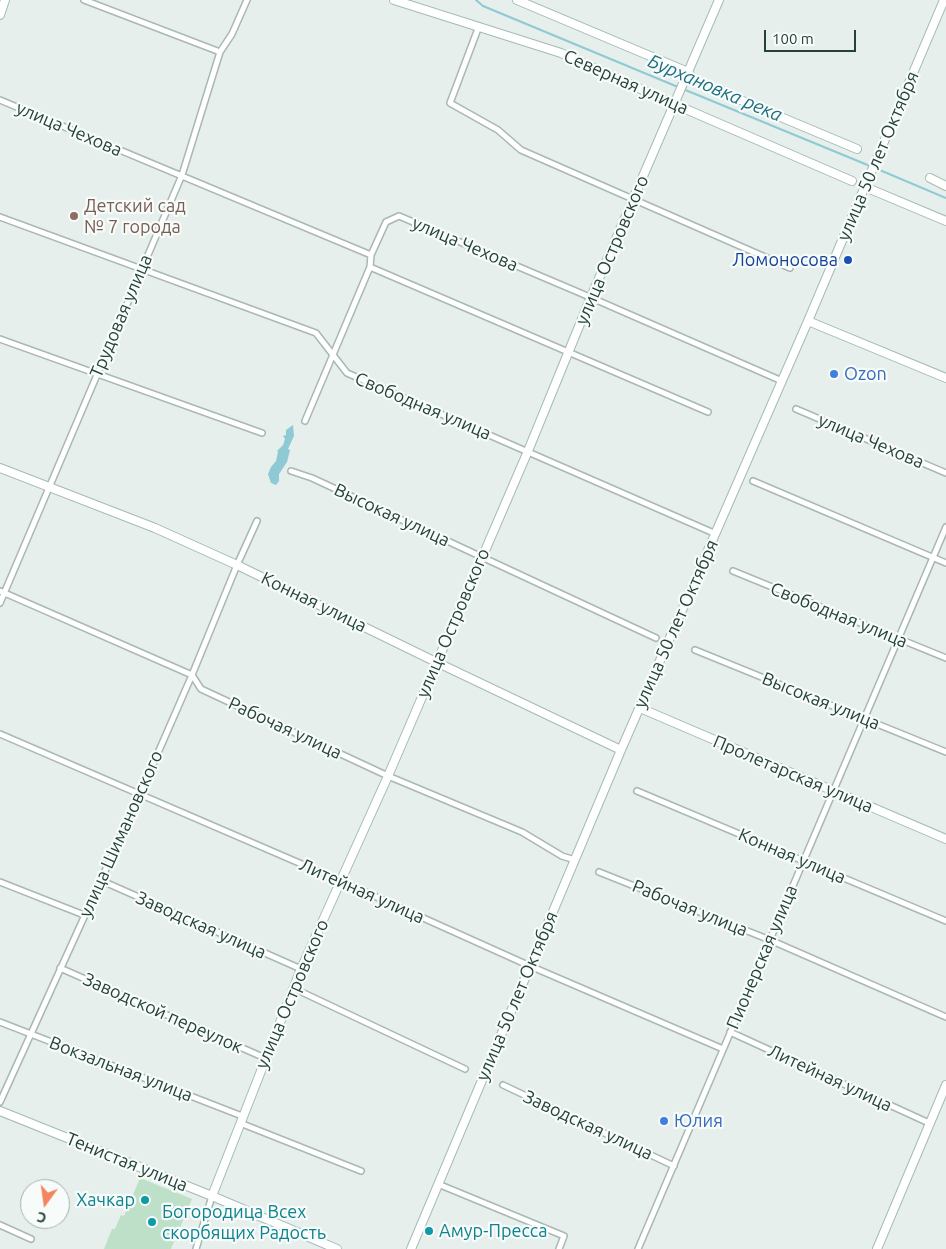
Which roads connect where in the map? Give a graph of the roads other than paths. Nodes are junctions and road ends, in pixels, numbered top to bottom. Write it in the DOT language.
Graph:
graph roads {
  1 [pos="5,0"];
  2 [pos="84,0"];
  3 [pos="247,0"];
  4 [pos="394,0"];
  5 [pos="517,0"];
  6 [pos="719,0"];
  7 [pos="944,0"];
  8 [pos="0,15"];
  9 [pos="479,26"];
  10 [pos="220,52"];
  11 [pos="687,75"];
  12 [pos="0,100"];
  13 [pos="674,104"];
  14 [pos="857,149"];
  15 [pos="182,175"];
  16 [pos="930,178"];
  17 [pos="852,181"];
  18 [pos="946,186"];
  19 [pos="865,187"];
  20 [pos="634,199"];
  21 [pos="0,217"];
  22 [pos="946,221"];
  23 [pos="371,255"];
  24 [pos="370,267"];
  25 [pos="141,268"];
  26 [pos="790,268"];
  27 [pos="591,297"];
  28 [pos="808,321"];
  29 [pos="0,339"];
  30 [pos="569,352"];
  31 [pos="333,354"];
  32 [pos="96,374"];
  33 [pos="946,378"];
  34 [pos="782,381"];
  35 [pos="796,409"];
  36 [pos="708,412"];
  37 [pos="305,421"];
  38 [pos="262,433"];
  39 [pos="528,451"];
  40 [pos="0,468"];
  41 [pos="291,472"];
  42 [pos="946,472"];
  43 [pos="753,481"];
  44 [pos="49,486"];
  45 [pos="257,521"];
  46 [pos="946,528"];
  47 [pos="716,534"];
  48 [pos="481,557"];
  49 [pos="933,558"];
  50 [pos="946,563"];
  51 [pos="236,565"];
  52 [pos="733,571"];
  53 [pos="2,592"];
  54 [pos="0,603"];
  55 [pos="656,638"];
  56 [pos="899,638"];
  57 [pos="695,650"];
  58 [pos="946,658"];
  59 [pos="436,662"];
  60 [pos="192,675"];
  61 [pos="640,708"];
  62 [pos="864,719"];
  63 [pos="0,734"];
  64 [pos="621,750"];
  65 [pos="946,752"];
  66 [pos="388,776"];
  67 [pos="637,791"];
  68 [pos="833,792"];
  69 [pos="140,794"];
  70 [pos="946,839"];
  71 [pos="575,860"];
  72 [pos="804,861"];
  73 [pos="599,872"];
  74 [pos="100,880"];
  75 [pos="341,881"];
  76 [pos="0,882"];
  77 [pos="84,915"];
  78 [pos="946,921"];
  79 [pos="770,940"];
  80 [pos="530,966"];
  81 [pos="60,968"];
  82 [pos="301,969"];
  83 [pos="293,988"];
  84 [pos="946,1017"];
  85 [pos="0,1022"];
  86 [pos="730,1032"];
  87 [pos="31,1034"];
  88 [pos="723,1049"];
  89 [pos="265,1058"];
  90 [pos="465,1069"];
  91 [pos="503,1085"];
  92 [pos="946,1085"];
  93 [pos="0,1102"];
  94 [pos="0,1111"];
  95 [pos="241,1120"];
  96 [pos="929,1123"];
  97 [pos="674,1166"];
  98 [pos="361,1171"];
  99 [pos="438,1184"];
  100 [pos="212,1196"];
  101 [pos="0,1225"];
  102 [pos="31,1239"];
  103 [pos="196,1249"];
  104 [pos="337,1249"];
  105 [pos="411,1249"];
  106 [pos="559,1249"];
  107 [pos="638,1249"];
  108 [pos="877,1249"];
  1 -- 8 [label="street"];
  2 -- 10 [label="street"];
  3 -- 10 [label="street, Трудовая улица"];
  4 -- 9 [label="street, Северная улица"];
  5 -- 11 [label="street"];
  6 -- 11 [label="street, улица Островского"];
  7 -- 19 [label="street, улица 50 лет Октября"];
  9 -- 13 [label="street, Северная улица"];
  9 -- 20 [label="street"];
  10 -- 15 [label="street, Трудовая улица"];
  11 -- 13 [label="street, улица Островского"];
  11 -- 14 [label="street"];
  12 -- 15 [label="street, улица Чехова"];
  13 -- 17 [label="street, Северная улица"];
  13 -- 20 [label="street, улица Островского"];
  15 -- 23 [label="street, улица Чехова"];
  15 -- 25 [label="street, Трудовая улица"];
  16 -- 18 [label="street"];
  19 -- 22 [label="street"];
  19 -- 28 [label="street, улица 50 лет Октября"];
  20 -- 26 [label="street"];
  20 -- 27 [label="street, улица Островского"];
  21 -- 25 [label="street, Свободная улица"];
  23 -- 24 [label="street"];
  23 -- 27 [label="street, улица Чехова"];
  24 -- 30 [label="street"];
  24 -- 31 [label="street"];
  25 -- 31 [label="street, Свободная улица"];
  25 -- 32 [label="street, Трудовая улица"];
  27 -- 30 [label="street, улица Островского"];
  27 -- 34 [label="street, улица Чехова"];
  28 -- 33 [label="street"];
  28 -- 34 [label="street, улица 50 лет Октября"];
  29 -- 32 [label="street"];
  30 -- 36 [label="street"];
  30 -- 39 [label="street, улица Островского"];
  31 -- 37 [label="street"];
  31 -- 39 [label="street, Свободная улица"];
  32 -- 38 [label="street"];
  32 -- 44 [label="street, Трудовая улица"];
  34 -- 47 [label="street, улица 50 лет Октября"];
  35 -- 42 [label="street, улица Чехова"];
  39 -- 47 [label="street, Свободная улица"];
  39 -- 48 [label="street, улица Островского"];
  40 -- 44 [label="street, Конная улица"];
  41 -- 48 [label="street, Высокая улица"];
  43 -- 49 [label="street"];
  44 -- 51 [label="street, Конная улица"];
  44 -- 53 [label="street, Трудовая улица"];
  45 -- 51 [label="street, улица Шимановского"];
  46 -- 49 [label="street, Пионерская улица"];
  47 -- 61 [label="street, улица 50 лет Октября"];
  48 -- 55 [label="street, Высокая улица"];
  48 -- 59 [label="street, улица Островского"];
  49 -- 50 [label="street"];
  49 -- 56 [label="street, Пионерская улица"];
  51 -- 59 [label="street, Конная улица"];
  51 -- 60 [label="street, улица Шимановского"];
  52 -- 56 [label="street, Свободная улица"];
  53 -- 54 [label="street, Трудовая улица"];
  53 -- 60 [label="street, Рабочая улица"];
  56 -- 58 [label="street, Свободная улица"];
  56 -- 62 [label="street, Пионерская улица"];
  57 -- 62 [label="street, Высокая улица"];
  59 -- 64 [label="street, Конная улица"];
  59 -- 66 [label="street, улица Островского"];
  60 -- 66 [label="street, Рабочая улица"];
  60 -- 69 [label="street, улица Шимановского"];
  61 -- 64 [label="street, улица 50 лет Октября"];
  61 -- 68 [label="street, Пролетарская улица"];
  62 -- 65 [label="street, Высокая улица"];
  62 -- 68 [label="street, Пионерская улица"];
  63 -- 69 [label="street, Литейная улица"];
  64 -- 71 [label="street, улица 50 лет Октября"];
  66 -- 71 [label="street, Рабочая улица"];
  66 -- 75 [label="street, улица Островского"];
  67 -- 72 [label="street, Конная улица"];
  68 -- 70 [label="street, Пролетарская улица"];
  68 -- 72 [label="street, Пионерская улица"];
  69 -- 74 [label="street, улица Шимановского"];
  69 -- 75 [label="street, Литейная улица"];
  71 -- 80 [label="street, улица 50 лет Октября"];
  72 -- 78 [label="street, Конная улица"];
  72 -- 79 [label="street, Пионерская улица"];
  73 -- 79 [label="street, Рабочая улица"];
  74 -- 77 [label="street, улица Шимановского"];
  74 -- 82 [label="street, Заводская улица"];
  75 -- 80 [label="street, Литейная улица"];
  75 -- 82 [label="street, улица Островского"];
  76 -- 77 [label="street"];
  77 -- 81 [label="street, улица Шимановского"];
  79 -- 84 [label="street, Рабочая улица"];
  79 -- 86 [label="street, Пионерская улица"];
  80 -- 88 [label="street, Литейная улица"];
  80 -- 99 [label="street, улица 50 лет Октября"];
  81 -- 87 [label="street, улица Шимановского"];
  81 -- 89 [label="street, Заводской переулок"];
  82 -- 83 [label="street, улица Островского"];
  83 -- 89 [label="street, улица Островского"];
  83 -- 90 [label="street"];
  85 -- 87 [label="street, Вокзальная улица"];
  86 -- 88 [label="street, Пионерская улица"];
  86 -- 96 [label="street, Литейная улица"];
  87 -- 93 [label="street, улица Шимановского"];
  87 -- 95 [label="street, Вокзальная улица"];
  88 -- 97 [label="street, Пионерская улица"];
  89 -- 95 [label="street, улица Островского"];
  91 -- 97 [label="street, Заводская улица"];
  92 -- 96 [label="street"];
  94 -- 100 [label="street, Тенистая улица"];
  95 -- 98 [label="street, Вокзальная улица"];
  95 -- 100 [label="street, улица Островского"];
  96 -- 108 [label="street"];
  97 -- 107 [label="street, Пионерская улица"];
  99 -- 105 [label="street, улица 50 лет Октября"];
  99 -- 106 [label="street"];
  100 -- 103 [label="street, улица Островского"];
  100 -- 104 [label="street, Тенистая улица"];
  101 -- 102 [label="street"];
}
